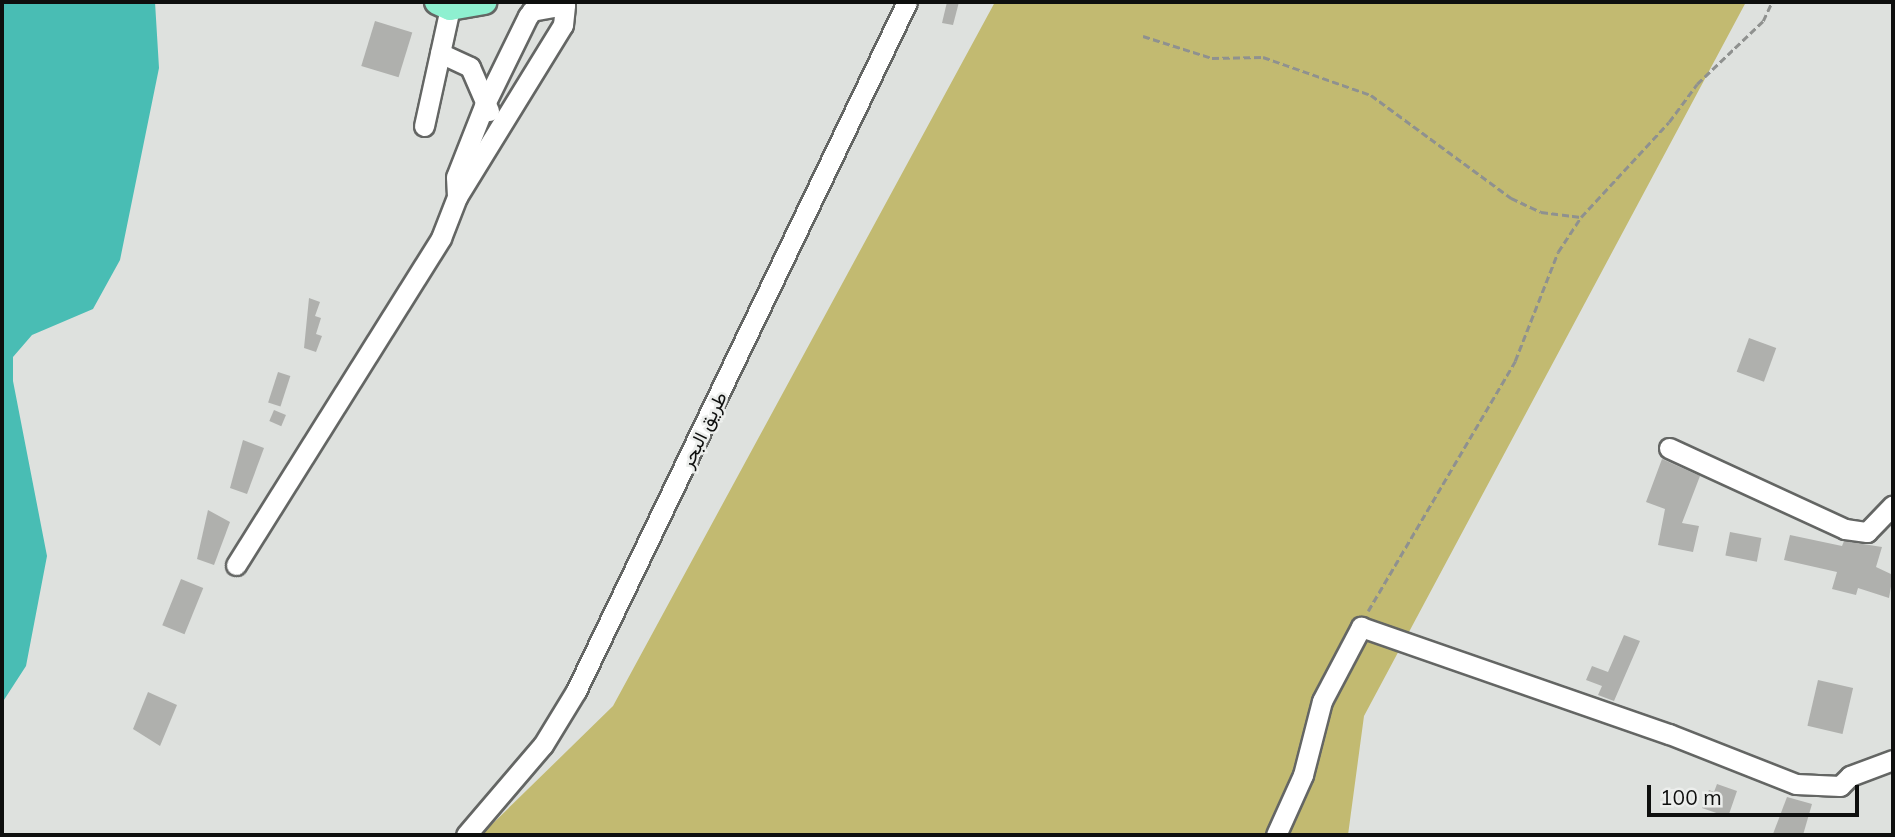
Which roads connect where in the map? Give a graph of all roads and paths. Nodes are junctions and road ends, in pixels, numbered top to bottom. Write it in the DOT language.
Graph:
graph roads {
  1 [pos="484,2"];
  2 [pos="907,2"];
  3 [pos="1772,2"];
  4 [pos="444,5"];
  5 [pos="1143,36"];
  6 [pos="440,53"];
  7 [pos="484,106"];
  8 [pos="501,125"];
  9 [pos="424,126"];
  10 [pos="457,197"];
  11 [pos="1581,217"];
  12 [pos="1669,448"];
  13 [pos="1893,505"];
  14 [pos="236,565"];
  15 [pos="1361,627"];
  16 [pos="1893,760"];
  17 [pos="466,835"];
  18 [pos="1276,835"];
  1 -- 4 [label="main road"];
  2 -- 17 [label="street, طريق البحر"];
  3 -- 11 [label="path"];
  4 -- 6 [label="street"];
  5 -- 11 [label="path"];
  6 -- 7 [label="street"];
  6 -- 9 [label="street"];
  7 -- 8 [label="street"];
  7 -- 8 [label="street"];
  7 -- 10 [label="street"];
  8 -- 10 [label="street"];
  10 -- 14 [label="street"];
  11 -- 15 [label="path"];
  12 -- 13 [label="street"];
  15 -- 16 [label="street"];
  15 -- 18 [label="street"];
}
